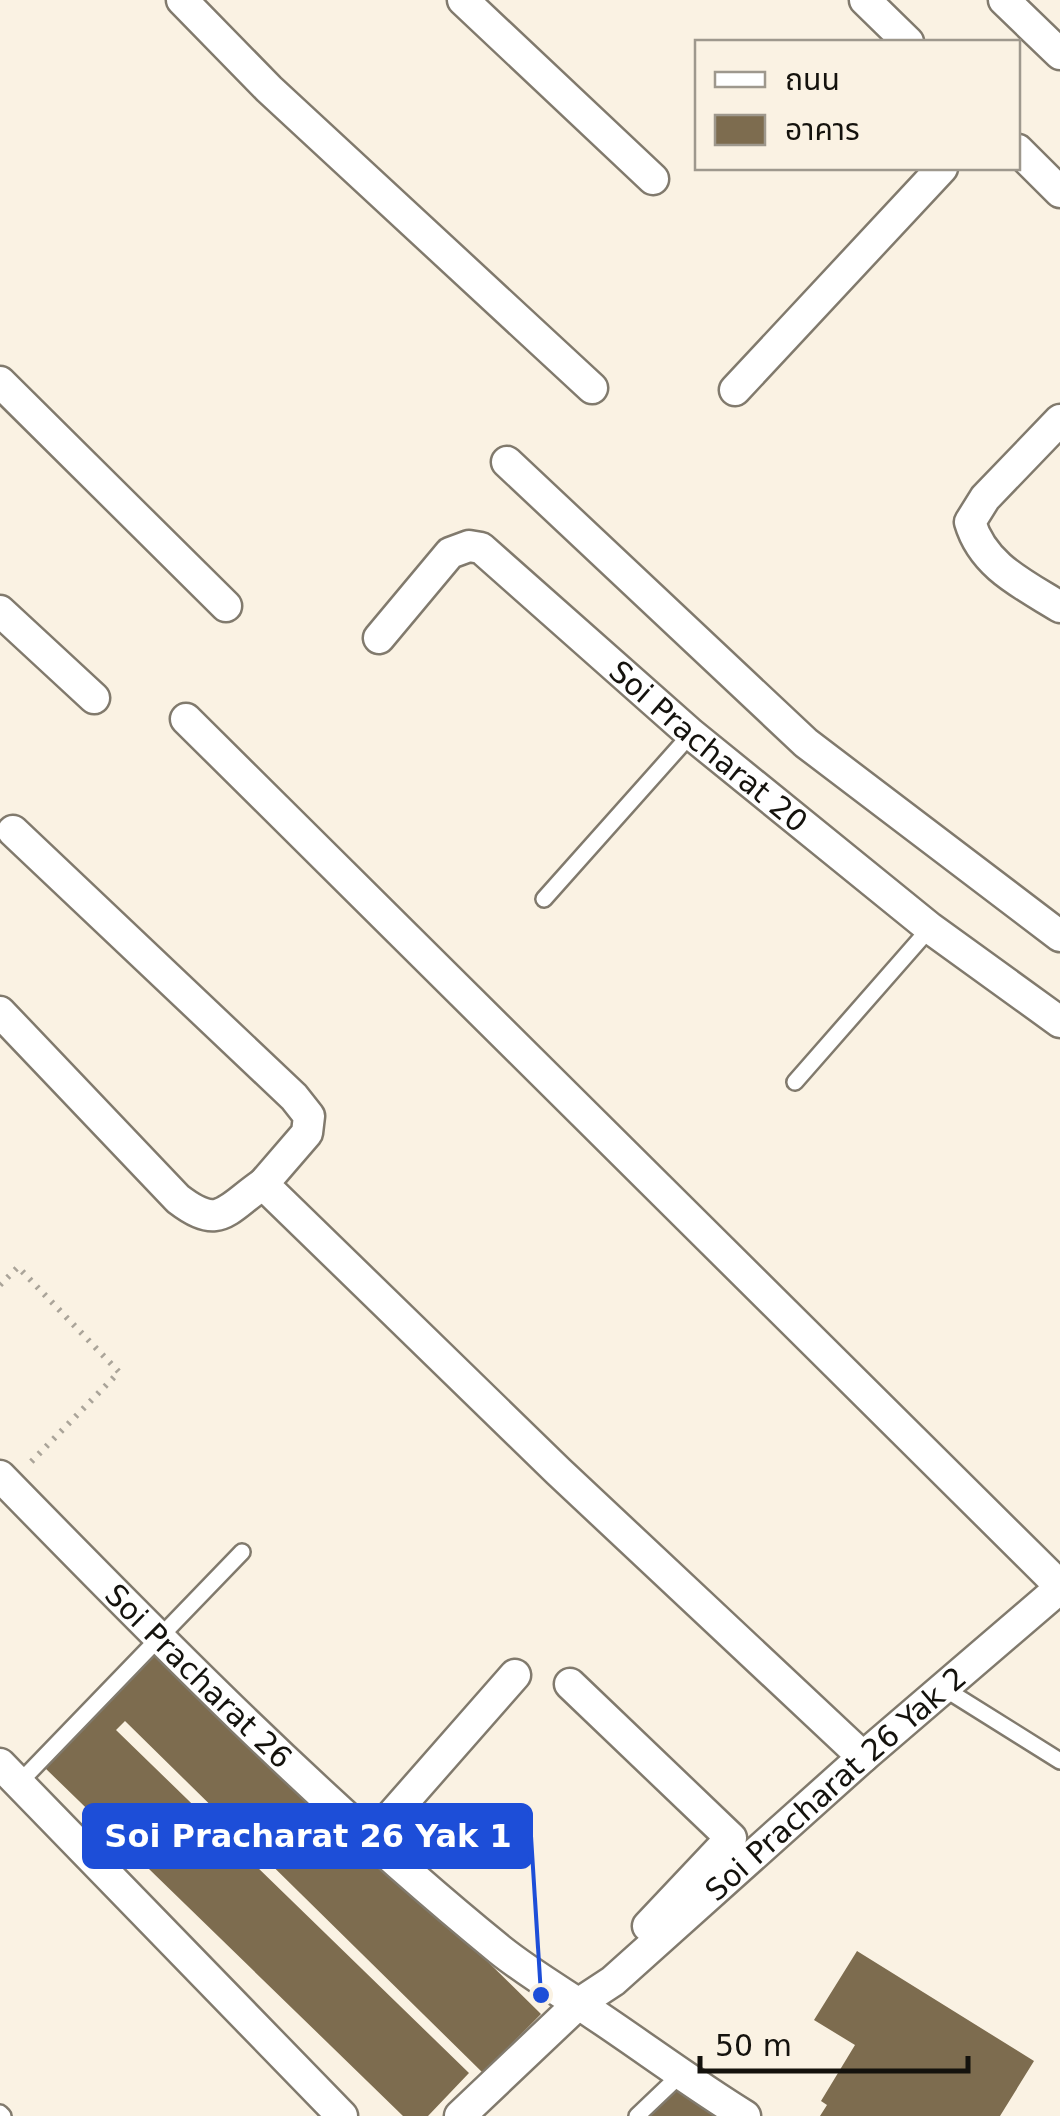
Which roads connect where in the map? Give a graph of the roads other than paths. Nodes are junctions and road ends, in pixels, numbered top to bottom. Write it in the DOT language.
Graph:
graph roads {
  1 [pos="182,0"];
  2 [pos="463,0"];
  3 [pos="866,0"];
  4 [pos="1004,0"];
  5 [pos="906,40"];
  6 [pos="1060,54"];
  7 [pos="1020,152"];
  8 [pos="940,170"];
  9 [pos="653,179"];
  10 [pos="1060,192"];
  11 [pos="0,382"];
  12 [pos="592,388"];
  13 [pos="735,390"];
  14 [pos="1060,420"];
  15 [pos="507,462"];
  16 [pos="226,606"];
  17 [pos="1060,607"];
  18 [pos="0,611"];
  19 [pos="379,638"];
  20 [pos="94,698"];
  21 [pos="186,719"];
  22 [pos="691,734"];
  23 [pos="13,832"];
  24 [pos="544,900"];
  25 [pos="930,928"];
  26 [pos="1060,936"];
  27 [pos="0,1012"];
  28 [pos="1060,1022"];
  29 [pos="795,1082"];
  30 [pos="263,1184"];
  31 [pos="4,1480"];
  32 [pos="242,1552"];
  33 [pos="1060,1587"];
  34 [pos="159,1640"];
  35 [pos="515,1675"];
  36 [pos="570,1684"];
  37 [pos="945,1689"];
  38 [pos="863,1757"];
  39 [pos="1060,1761"];
  40 [pos="10,1773"];
  41 [pos="371,1839"];
  42 [pos="701,1887"];
  43 [pos="646,1928"];
  44 [pos="578,2004"];
  45 [pos="679,2076"];
  46 [pos="342,2116"];
  47 [pos="460,2116"];
  48 [pos="637,2116"];
  49 [pos="745,2116"];
  1 -- 12 [label="street"];
  2 -- 9 [label="street"];
  3 -- 5 [label="street"];
  4 -- 6 [label="street"];
  7 -- 10 [label="street"];
  8 -- 13 [label="street"];
  11 -- 16 [label="street"];
  14 -- 17 [label="street"];
  15 -- 26 [label="street"];
  18 -- 20 [label="street"];
  19 -- 22 [label="street, Soi Pracharat 20"];
  21 -- 33 [label="street"];
  22 -- 24 [label="lane"];
  22 -- 25 [label="street, Soi Pracharat 20"];
  23 -- 30 [label="street"];
  25 -- 28 [label="street, Soi Pracharat 20"];
  25 -- 29 [label="lane"];
  27 -- 30 [label="street"];
  30 -- 38 [label="street"];
  31 -- 34 [label="street, Soi Pracharat 26"];
  32 -- 34 [label="lane"];
  33 -- 37 [label="street, Soi Pracharat 26 Yak 2"];
  34 -- 40 [label="lane"];
  34 -- 41 [label="street, Soi Pracharat 26"];
  35 -- 41 [label="street"];
  36 -- 42 [label="street"];
  37 -- 38 [label="street, Soi Pracharat 26 Yak 2"];
  37 -- 39 [label="lane"];
  38 -- 42 [label="street, Soi Pracharat 26 Yak 2"];
  40 -- 46 [label="street"];
  41 -- 44 [label="street, Soi Pracharat 26"];
  42 -- 43 [label="street"];
  42 -- 44 [label="street, Soi Pracharat 26 Yak 2"];
  44 -- 45 [label="street, Soi Pracharat 26"];
  44 -- 47 [label="street, Soi Pracharat 26 Yak 2"];
  45 -- 48 [label="lane"];
  45 -- 49 [label="street, Soi Pracharat 26"];
}
